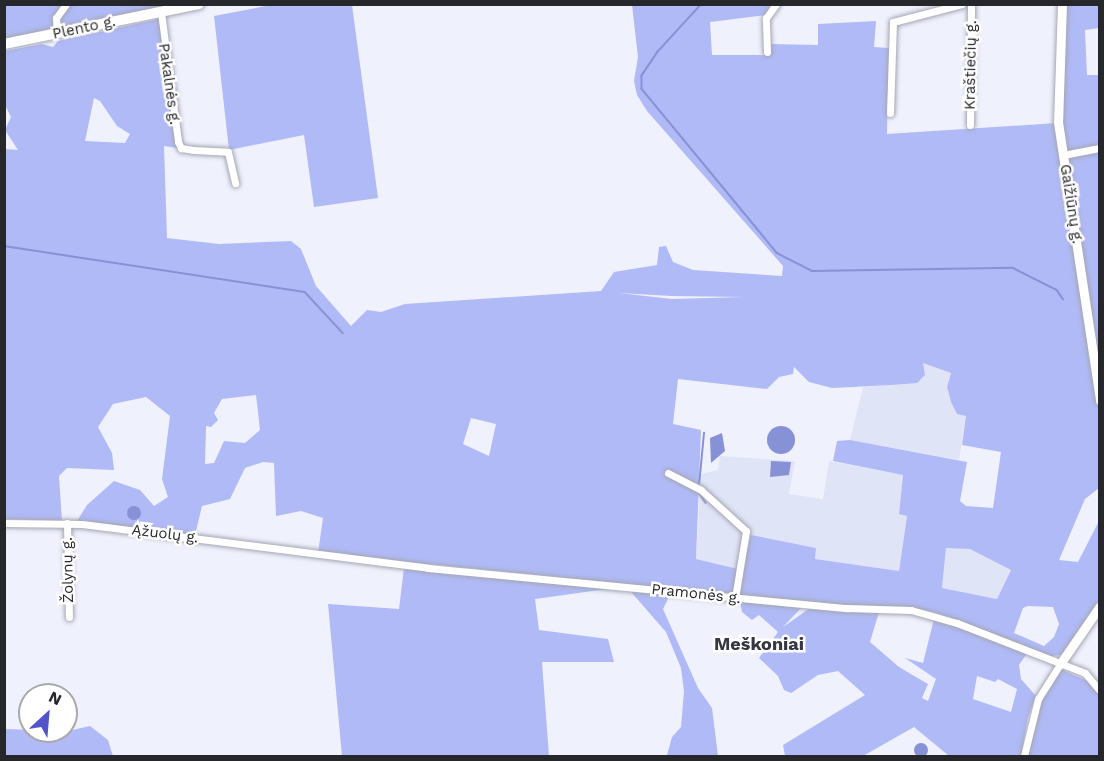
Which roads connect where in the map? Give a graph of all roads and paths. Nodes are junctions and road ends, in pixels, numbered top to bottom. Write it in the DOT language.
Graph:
graph roads {
  1 [pos="66,4"];
  2 [pos="199,4"];
  3 [pos="776,4"];
  4 [pos="963,4"];
  5 [pos="971,4"];
  6 [pos="1062,4"];
  7 [pos="161,12"];
  8 [pos="57,33"];
  9 [pos="4,44"];
  10 [pos="767,52"];
  11 [pos="890,113"];
  12 [pos="970,125"];
  13 [pos="1100,148"];
  14 [pos="1063,155"];
  15 [pos="235,183"];
  16 [pos="1100,401"];
  17 [pos="668,473"];
  18 [pos="4,522"];
  19 [pos="67,523"];
  20 [pos="324,556"];
  21 [pos="735,598"];
  22 [pos="1100,606"];
  23 [pos="69,617"];
  24 [pos="1060,664"];
  25 [pos="1100,691"];
  26 [pos="1024,756"];
  1 -- 8 [label="street"];
  2 -- 7 [label="highway, Plento g."];
  3 -- 10 [label="street"];
  4 -- 11 [label="street"];
  5 -- 12 [label="street, Kraštiečių g."];
  6 -- 14 [label="main road, Gaižiūnų g."];
  7 -- 8 [label="highway, Plento g."];
  7 -- 15 [label="street, Pakalnės g."];
  8 -- 9 [label="highway, Plento g."];
  13 -- 14 [label="street"];
  14 -- 16 [label="main road, Gaižiūnų g."];
  17 -- 21 [label="street"];
  18 -- 19 [label="street, Ąžuolų g."];
  19 -- 20 [label="street, Ąžuolų g."];
  19 -- 23 [label="street, Žolynų g."];
  20 -- 21 [label="street, Pramonės g."];
  21 -- 24 [label="street, Pramonės g."];
  22 -- 24 [label="main road"];
  24 -- 25 [label="street, Pramonės g."];
  24 -- 26 [label="street"];
}
